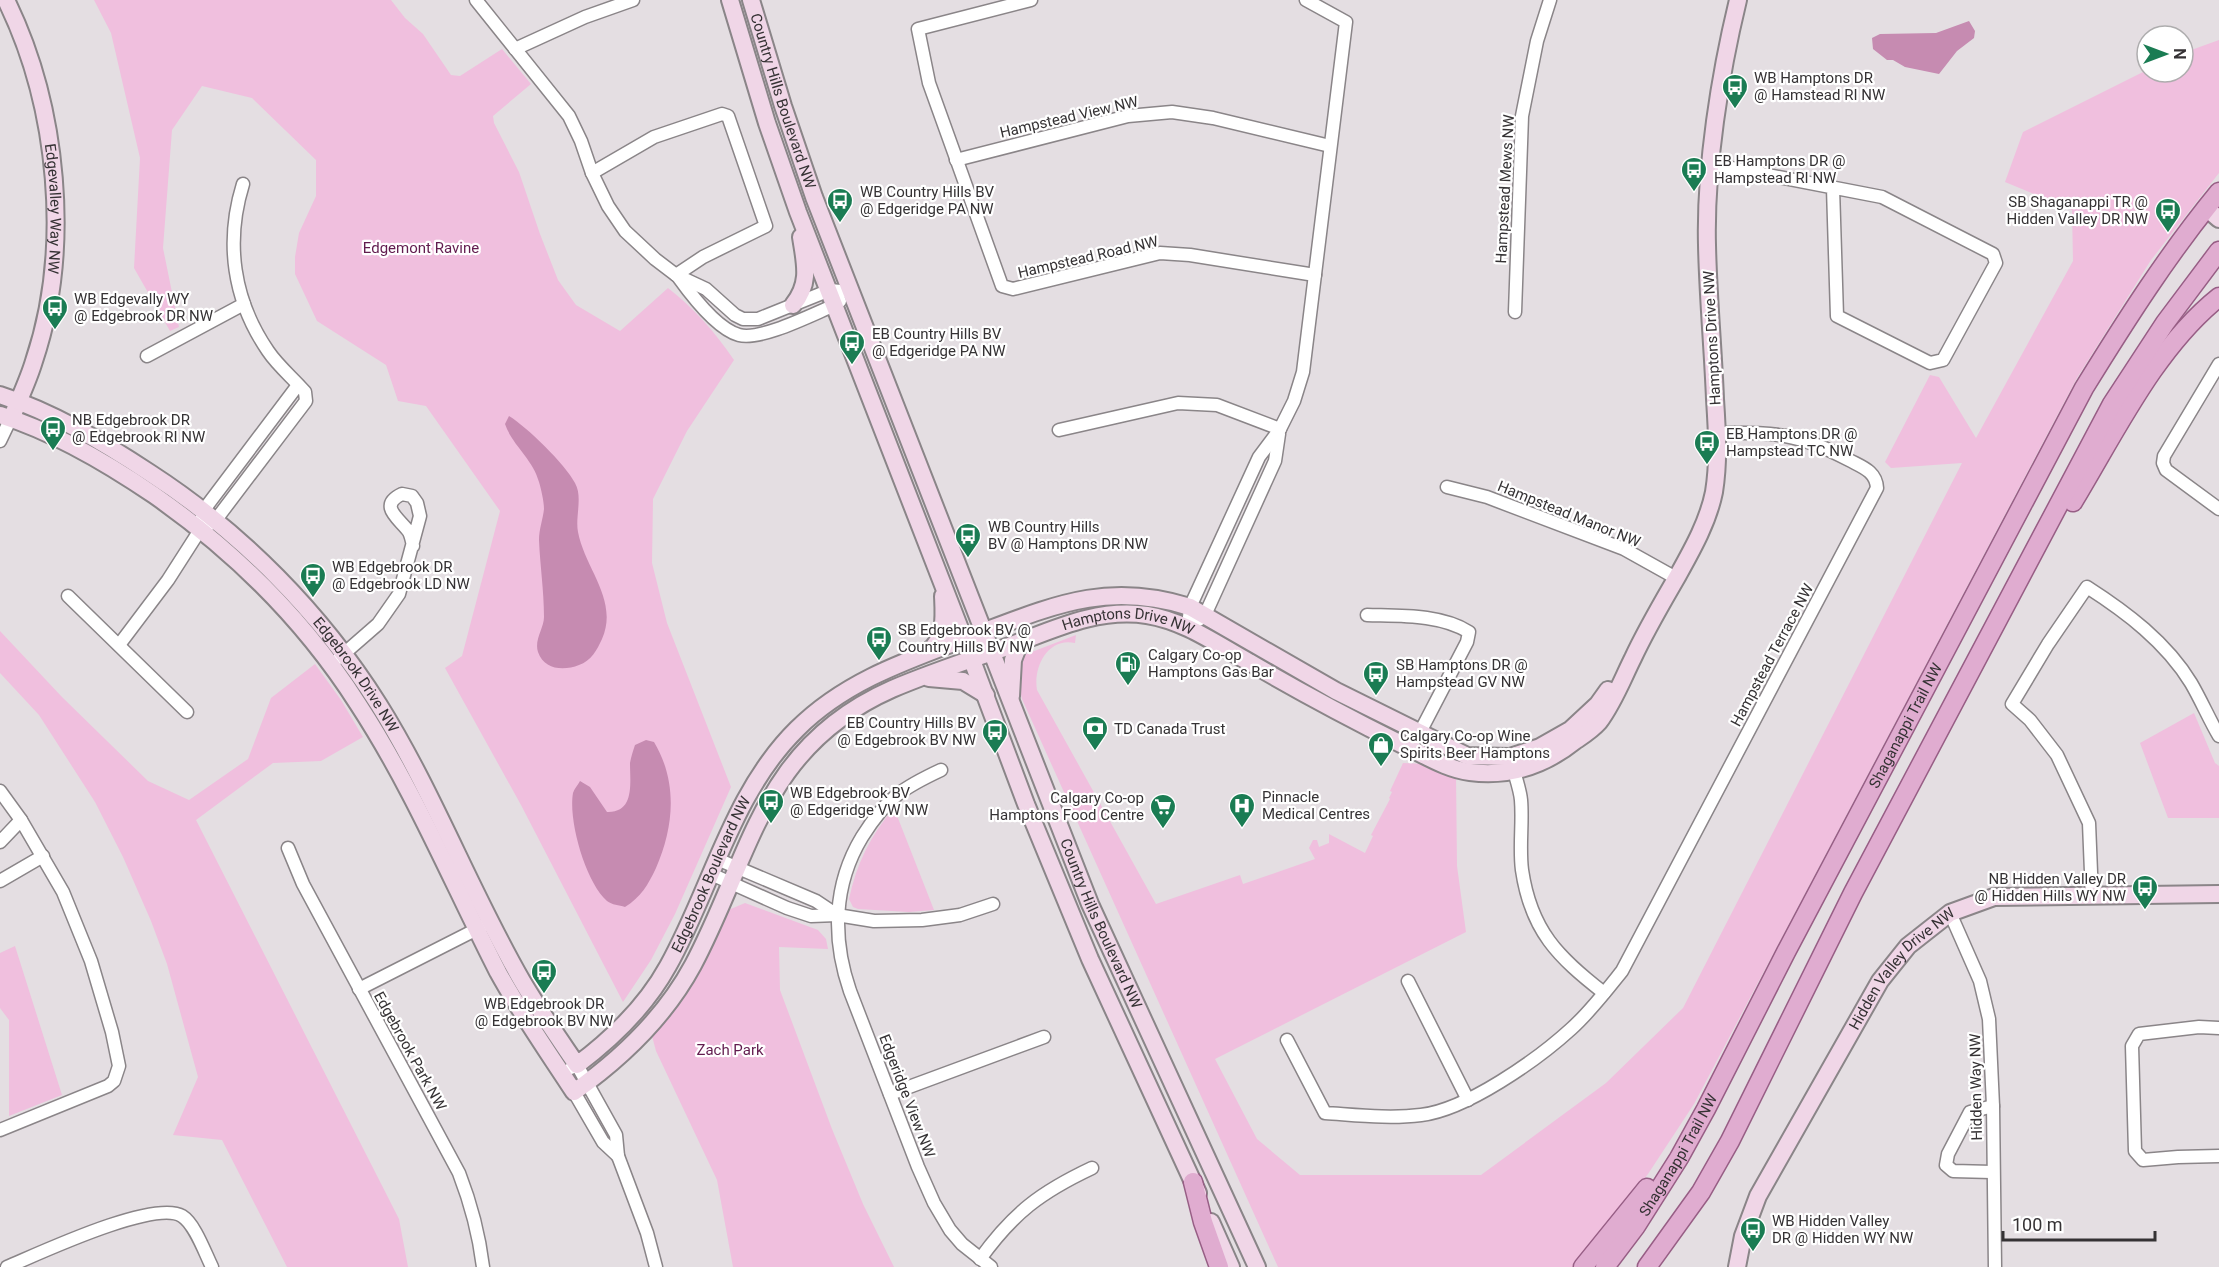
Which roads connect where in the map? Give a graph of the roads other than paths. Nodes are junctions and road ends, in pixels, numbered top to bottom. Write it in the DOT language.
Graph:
graph roads {
  1 [pos="6,0"];
  2 [pos="476,0"];
  3 [pos="633,0"];
  4 [pos="730,0"];
  5 [pos="751,0"];
  6 [pos="1031,0"];
  7 [pos="1306,0"];
  8 [pos="1550,0"];
  9 [pos="1738,0"];
  10 [pos="515,49"];
  11 [pos="1330,146"];
  12 [pos="956,160"];
  13 [pos="1711,164"];
  14 [pos="592,173"];
  15 [pos="243,184"];
  16 [pos="1833,188"];
  17 [pos="2219,192"];
  18 [pos="798,213"];
  19 [pos="2212,214"];
  20 [pos="2219,251"];
  21 [pos="676,275"];
  22 [pos="1314,275"];
  23 [pos="850,292"];
  24 [pos="2219,297"];
  25 [pos="833,298"];
  26 [pos="244,304"];
  27 [pos="793,305"];
  28 [pos="1515,312"];
  29 [pos="147,356"];
  30 [pos="2219,364"];
  31 [pos="298,385"];
  32 [pos="0,395"];
  33 [pos="18,402"];
  34 [pos="6,416"];
  35 [pos="1280,429"];
  36 [pos="1059,430"];
  37 [pos="1717,433"];
  38 [pos="0,441"];
  39 [pos="248,451"];
  40 [pos="261,460"];
  41 [pos="1447,487"];
  42 [pos="2219,509"];
  43 [pos="209,516"];
  44 [pos="200,530"];
  45 [pos="413,546"];
  46 [pos="2031,558"];
  47 [pos="1676,578"];
  48 [pos="942,581"];
  49 [pos="68,596"];
  50 [pos="1197,611"];
  51 [pos="1367,615"];
  52 [pos="1188,627"];
  53 [pos="983,632"];
  54 [pos="964,639"];
  55 [pos="1020,642"];
  56 [pos="119,645"];
  57 [pos="991,652"];
  58 [pos="925,654"];
  59 [pos="972,658"];
  60 [pos="337,659"];
  61 [pos="922,677"];
  62 [pos="986,695"];
  63 [pos="1011,706"];
  64 [pos="187,712"];
  65 [pos="1419,733"];
  66 [pos="2219,736"];
  67 [pos="1412,749"];
  68 [pos="1512,764"];
  69 [pos="941,770"];
  70 [pos="0,791"];
  71 [pos="21,820"];
  72 [pos="0,842"];
  73 [pos="288,848"];
  74 [pos="43,856"];
  75 [pos="714,867"];
  76 [pos="733,875"];
  77 [pos="0,880"];
  78 [pos="2219,894"];
  79 [pos="2092,897"];
  80 [pos="993,904"];
  81 [pos="1950,913"];
  82 [pos="837,915"];
  83 [pos="485,925"];
  84 [pos="1408,981"];
  85 [pos="359,989"];
  86 [pos="1604,993"];
  87 [pos="2219,1028"];
  88 [pos="1044,1037"];
  89 [pos="1287,1040"];
  90 [pos="577,1077"];
  91 [pos="890,1094"];
  92 [pos="1468,1100"];
  93 [pos="1993,1106"];
  94 [pos="1706,1109"];
  95 [pos="0,1130"];
  96 [pos="2219,1156"];
  97 [pos="1092,1168"];
  98 [pos="1992,1172"];
  99 [pos="1193,1182"];
  100 [pos="1701,1192"];
  101 [pos="980,1259"];
  102 [pos="7,1267"];
  103 [pos="212,1267"];
  104 [pos="483,1267"];
  105 [pos="656,1267"];
  106 [pos="991,1267"];
  107 [pos="1219,1267"];
  108 [pos="1231,1267"];
  109 [pos="1257,1267"];
  110 [pos="1583,1267"];
  111 [pos="1605,1267"];
  112 [pos="1647,1267"];
  113 [pos="1660,1267"];
  114 [pos="1737,1267"];
  115 [pos="1995,1267"];
  1 -- 33 [label="street, Edgevalley Way NW"];
  2 -- 10 [label="street"];
  3 -- 10 [label="street"];
  4 -- 18 [label="street, Country Hills Boulevard NW"];
  5 -- 23 [label="street, Country Hills Boulevard NW"];
  6 -- 12 [label="street, Hampstead Road NW"];
  7 -- 11 [label="street"];
  8 -- 28 [label="street, Hampstead Mews NW"];
  9 -- 13 [label="street, Hamptons Drive NW"];
  10 -- 14 [label="street"];
  11 -- 12 [label="street, Hampstead View NW"];
  11 -- 22 [label="street"];
  12 -- 22 [label="street, Hampstead Road NW"];
  13 -- 16 [label="street"];
  13 -- 37 [label="street, Hamptons Drive NW"];
  14 -- 21 [label="street"];
  14 -- 21 [label="street"];
  15 -- 26 [label="street"];
  16 -- 16 [label="street"];
  17 -- 19 [label="main road, Shaganappi Trail NW"];
  18 -- 25 [label="street, Country Hills Boulevard NW"];
  18 -- 27 [label="street"];
  19 -- 94 [label="main road, Shaganappi Trail NW"];
  20 -- 46 [label="main road, Shaganappi Trail NW"];
  21 -- 25 [label="street"];
  21 -- 27 [label="street"];
  22 -- 35 [label="street"];
  23 -- 25 [label="street"];
  23 -- 53 [label="street, Country Hills Boulevard NW"];
  24 -- 46 [label="main road"];
  25 -- 27 [label="street"];
  25 -- 48 [label="street, Country Hills Boulevard NW"];
  26 -- 29 [label="street"];
  26 -- 31 [label="street"];
  30 -- 42 [label="street"];
  31 -- 39 [label="street"];
  31 -- 40 [label="street"];
  32 -- 33 [label="street, Edgebrook Drive NW"];
  33 -- 34 [label="street, Edgevalley Way NW"];
  33 -- 43 [label="street, Edgebrook Drive NW"];
  34 -- 38 [label="street"];
  34 -- 44 [label="street, Edgebrook Drive NW"];
  35 -- 36 [label="street"];
  35 -- 50 [label="street"];
  37 -- 47 [label="street, Hamptons Drive NW"];
  37 -- 86 [label="street, Hampstead Terrace NW"];
  39 -- 40 [label="street"];
  39 -- 43 [label="street"];
  40 -- 43 [label="street"];
  41 -- 47 [label="street, Hampstead Manor NW"];
  43 -- 44 [label="street"];
  43 -- 60 [label="street, Edgebrook Drive NW"];
  44 -- 56 [label="street"];
  44 -- 60 [label="street, Edgebrook Drive NW"];
  45 -- 60 [label="street"];
  46 -- 100 [label="main road, Shaganappi Trail NW"];
  47 -- 68 [label="street, Hamptons Drive NW"];
  48 -- 54 [label="street, Country Hills Boulevard NW"];
  48 -- 58 [label="street"];
  49 -- 56 [label="street"];
  50 -- 52 [label="street"];
  50 -- 53 [label="street, Hamptons Drive NW"];
  50 -- 65 [label="street, Hamptons Drive NW"];
  51 -- 65 [label="street"];
  52 -- 55 [label="street, Hamptons Drive NW"];
  52 -- 67 [label="street, Hamptons Drive NW"];
  53 -- 54 [label="street, Hamptons Drive NW"];
  53 -- 57 [label="street, Country Hills Boulevard NW"];
  54 -- 58 [label="street, Edgebrook Boulevard NW"];
  54 -- 59 [label="street, Country Hills Boulevard NW"];
  55 -- 57 [label="street, Hamptons Drive NW"];
  55 -- 63 [label="street"];
  56 -- 64 [label="street"];
  57 -- 59 [label="street, Hamptons Drive NW"];
  57 -- 63 [label="street, Country Hills Boulevard NW"];
  58 -- 75 [label="street, Edgebrook Boulevard NW"];
  59 -- 61 [label="street, Edgebrook Boulevard NW"];
  59 -- 62 [label="street, Country Hills Boulevard NW"];
  60 -- 83 [label="street, Edgebrook Drive NW"];
  61 -- 62 [label="street"];
  61 -- 76 [label="street, Edgebrook Boulevard NW"];
  62 -- 99 [label="street, Country Hills Boulevard NW"];
  63 -- 109 [label="street, Country Hills Boulevard NW"];
  65 -- 67 [label="street"];
  65 -- 68 [label="street, Hamptons Drive NW"];
  66 -- 79 [label="street"];
  67 -- 68 [label="street, Hamptons Drive NW"];
  68 -- 86 [label="street"];
  69 -- 82 [label="street, Edgeridge View NW"];
  70 -- 71 [label="street"];
  71 -- 72 [label="street"];
  71 -- 74 [label="street"];
  73 -- 85 [label="street"];
  74 -- 77 [label="street"];
  74 -- 95 [label="street"];
  75 -- 76 [label="street"];
  75 -- 90 [label="street, Edgebrook Boulevard NW"];
  76 -- 82 [label="street"];
  76 -- 90 [label="street, Edgebrook Boulevard NW"];
  78 -- 79 [label="street, Hidden Valley Drive NW"];
  79 -- 81 [label="street, Hidden Valley Drive NW"];
  80 -- 82 [label="street"];
  81 -- 93 [label="street, Hidden Way NW"];
  81 -- 114 [label="street, Hidden Valley Drive NW"];
  82 -- 91 [label="street, Edgeridge View NW"];
  83 -- 85 [label="street, Edgebrook Park NW"];
  83 -- 90 [label="street, Edgebrook Drive NW"];
  84 -- 92 [label="street"];
  85 -- 104 [label="street, Edgebrook Park NW"];
  86 -- 92 [label="street, Hampstead Terrace NW"];
  87 -- 96 [label="street"];
  88 -- 91 [label="street"];
  89 -- 92 [label="street, Hampstead Terrace NW"];
  90 -- 105 [label="street"];
  91 -- 101 [label="street, Edgeridge View NW"];
  93 -- 98 [label="street, Hidden Way NW"];
  93 -- 98 [label="street"];
  94 -- 110 [label="main road"];
  94 -- 111 [label="main road, Shaganappi Trail NW"];
  97 -- 101 [label="street"];
  98 -- 115 [label="street, Hidden Way NW"];
  99 -- 107 [label="main road"];
  99 -- 108 [label="street, Country Hills Boulevard NW"];
  100 -- 112 [label="main road, Shaganappi Trail NW"];
  100 -- 113 [label="main road"];
  101 -- 106 [label="street, Edgeridge View NW"];
  102 -- 103 [label="street"];
}
